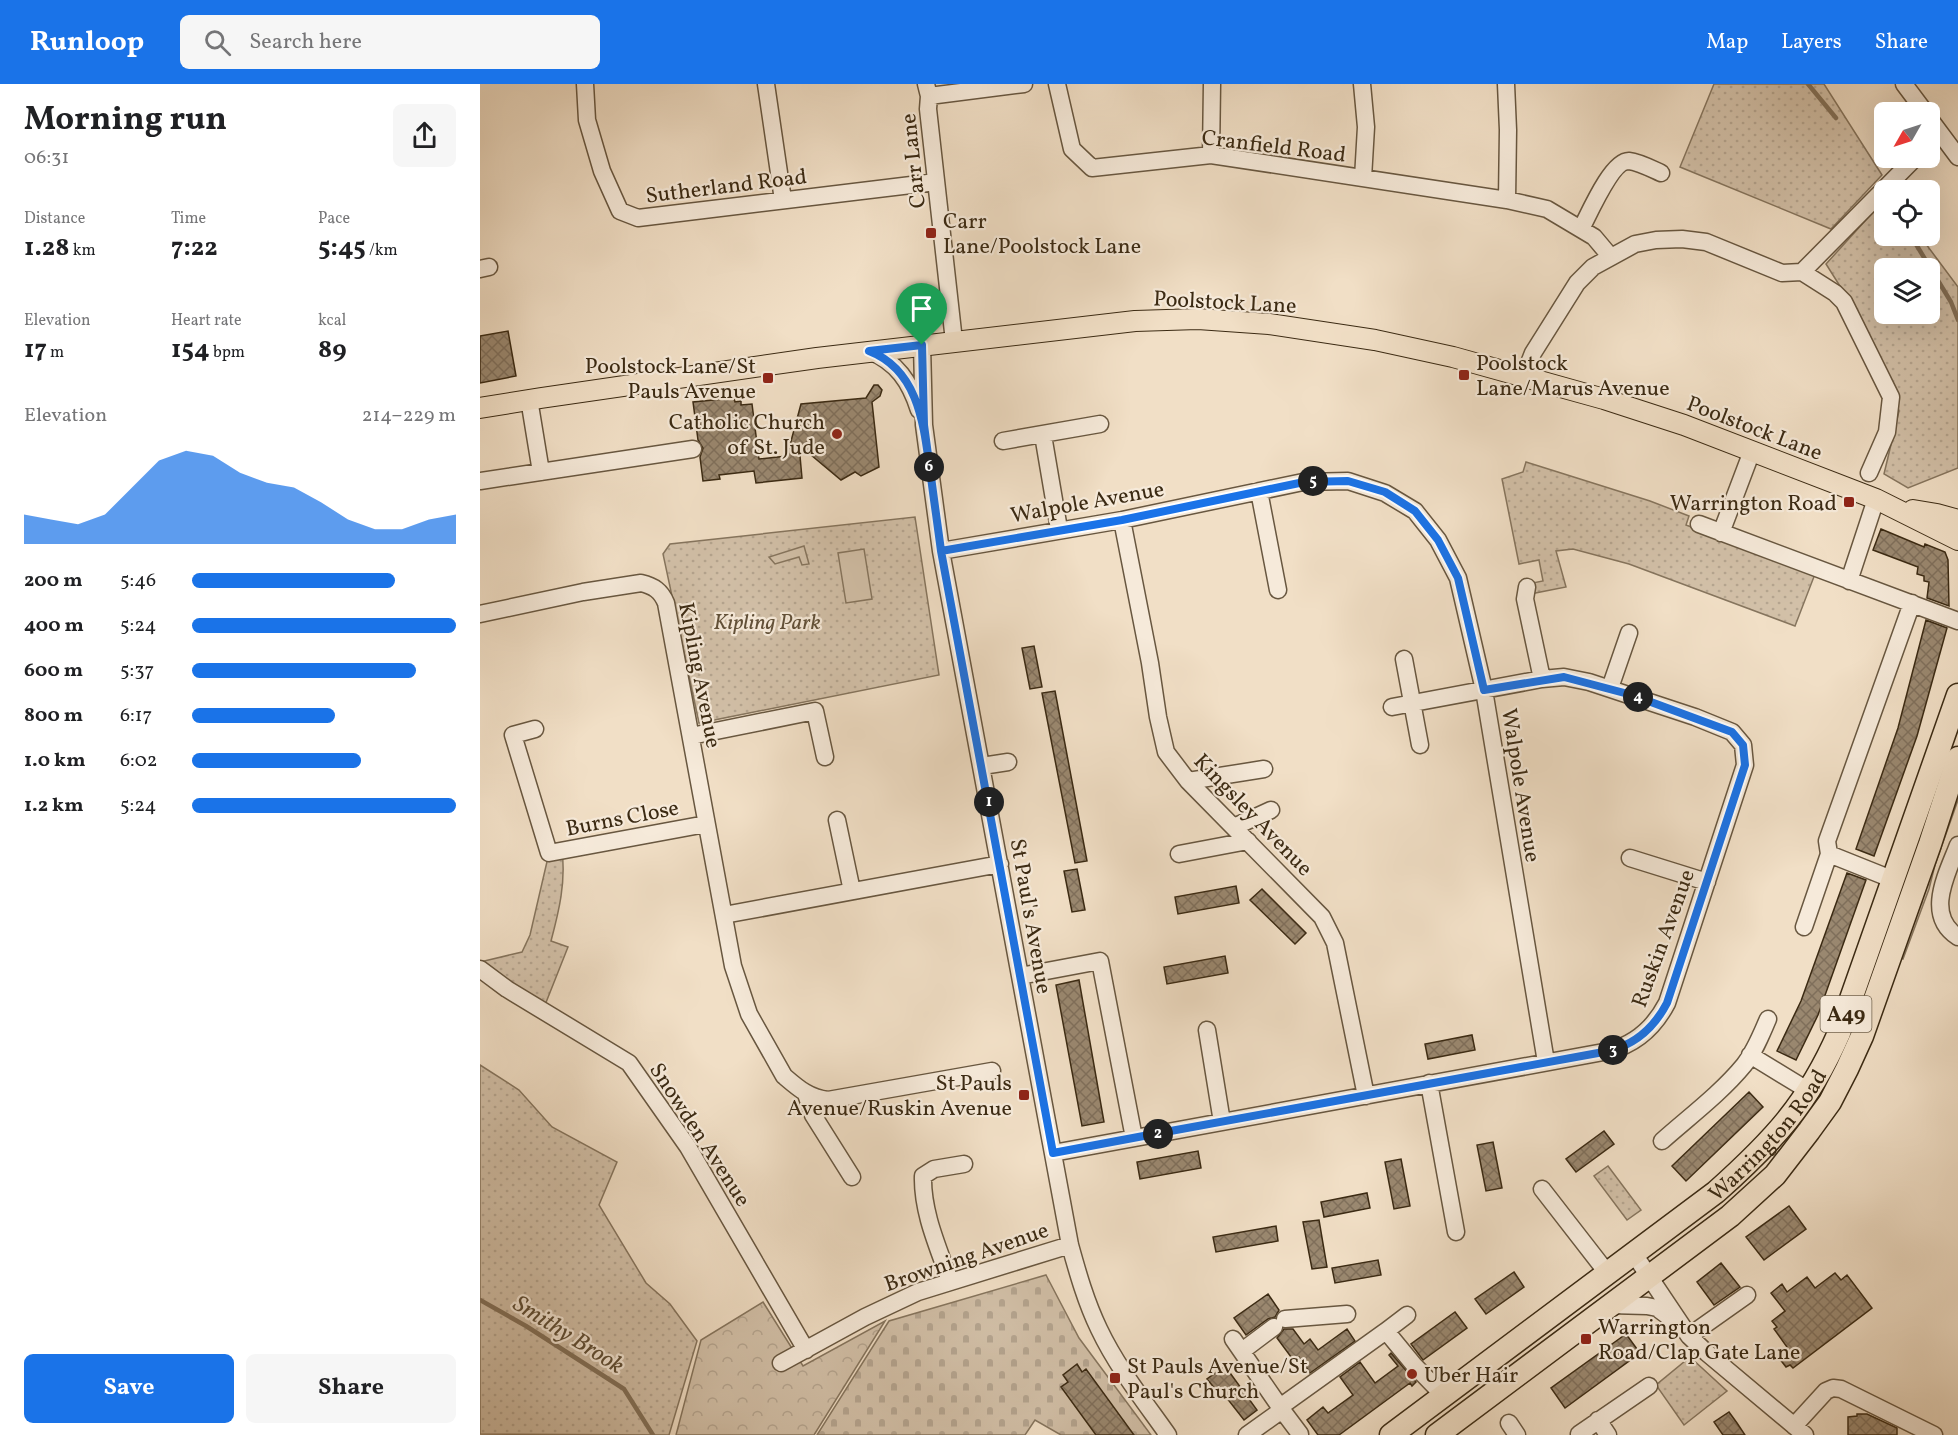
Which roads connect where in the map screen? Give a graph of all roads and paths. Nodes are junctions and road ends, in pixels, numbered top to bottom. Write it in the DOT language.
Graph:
graph roads {
  1 [pos="585,84"];
  2 [pos="766,84"];
  3 [pos="1024,84"];
  4 [pos="1057,84"];
  5 [pos="1212,84"];
  6 [pos="1362,84"];
  7 [pos="1506,84"];
  8 [pos="1904,84"];
  9 [pos="927,90"];
  10 [pos="1918,102"];
  11 [pos="1940,143"];
  12 [pos="1211,155"];
  13 [pos="1958,157"];
  14 [pos="1905,168"];
  15 [pos="1661,173"];
  16 [pos="1363,178"];
  17 [pos="936,182"];
  18 [pos="783,200"];
  19 [pos="1507,200"];
  20 [pos="1581,229"];
  21 [pos="1610,256"];
  22 [pos="1802,272"];
  23 [pos="954,341"];
  24 [pos="922,345"];
  25 [pos="869,351"];
  26 [pos="1524,376"];
  27 [pos="529,399"];
  28 [pos="480,408"];
  29 [pos="1101,424"];
  30 [pos="924,425"];
  31 [pos="1043,435"];
  32 [pos="1003,441"];
  33 [pos="693,449"];
  34 [pos="1752,451"];
  35 [pos="541,472"];
  36 [pos="1869,473"];
  37 [pos="480,481"];
  38 [pos="1259,491"];
  39 [pos="1876,499"];
  40 [pos="1895,507"];
  41 [pos="1958,507"];
  42 [pos="1122,520"];
  43 [pos="1699,524"];
  44 [pos="1059,529"];
  45 [pos="1721,532"];
  46 [pos="1958,535"];
  47 [pos="941,551"];
  48 [pos="1849,581"];
  49 [pos="1527,587"];
  50 [pos="1278,590"];
  51 [pos="1912,603"];
  52 [pos="480,614"];
  53 [pos="1958,621"];
  54 [pos="1629,633"];
  55 [pos="1404,659"];
  56 [pos="1542,679"];
  57 [pos="1610,688"];
  58 [pos="1484,690"];
  59 [pos="1958,696"];
  60 [pos="1412,704"];
  61 [pos="1392,707"];
  62 [pos="535,729"];
  63 [pos="691,736"];
  64 [pos="1420,745"];
  65 [pos="825,757"];
  66 [pos="1958,758"];
  67 [pos="1008,762"];
  68 [pos="982,766"];
  69 [pos="1264,769"];
  70 [pos="1188,781"];
  71 [pos="1271,810"];
  72 [pos="837,820"];
  73 [pos="706,824"];
  74 [pos="1234,827"];
  75 [pos="1248,841"];
  76 [pos="1958,845"];
  77 [pos="1179,854"];
  78 [pos="1829,854"];
  79 [pos="1630,858"];
  80 [pos="1000,864"];
  81 [pos="1894,880"];
  82 [pos="1707,882"];
  83 [pos="852,891"];
  84 [pos="724,915"];
  85 [pos="1804,927"];
  86 [pos="1958,937"];
  87 [pos="480,969"];
  88 [pos="1020,976"];
  89 [pos="1768,1019"];
  90 [pos="1207,1030"];
  91 [pos="1750,1055"];
  92 [pos="1546,1062"];
  93 [pos="992,1071"];
  94 [pos="1429,1083"];
  95 [pos="1809,1092"];
  96 [pos="806,1094"];
  97 [pos="1366,1096"];
  98 [pos="1222,1122"];
  99 [pos="1134,1138"];
  100 [pos="1662,1141"];
  101 [pos="1053,1153"];
  102 [pos="964,1164"];
  103 [pos="852,1177"];
  104 [pos="1542,1189"];
  105 [pos="1456,1232"];
  106 [pos="1070,1245"];
  107 [pos="1634,1254"];
  108 [pos="1608,1274"];
  109 [pos="1648,1277"];
  110 [pos="950,1281"];
  111 [pos="1747,1295"];
  112 [pos="1610,1305"];
  113 [pos="1347,1314"];
  114 [pos="1407,1315"];
  115 [pos="1386,1331"];
  116 [pos="1685,1331"];
  117 [pos="806,1350"];
  118 [pos="781,1363"];
  119 [pos="1649,1386"];
  120 [pos="1444,1396"];
  121 [pos="1281,1409"];
  122 [pos="1598,1420"];
  123 [pos="1799,1430"];
  124 [pos="1300,1434"];
  125 [pos="1579,1434"];
  126 [pos="1168,1435"];
  127 [pos="1247,1435"];
  128 [pos="1391,1435"];
  129 [pos="1437,1435"];
  130 [pos="1608,1435"];
  131 [pos="1934,1435"];
  1 -- 18 [label="street, Sutherland Road"];
  2 -- 18 [label="street"];
  3 -- 9 [label="street"];
  4 -- 12 [label="street, Cranfield Road"];
  5 -- 12 [label="street"];
  6 -- 16 [label="street"];
  7 -- 19 [label="street"];
  8 -- 10 [label="street"];
  9 -- 17 [label="street, Carr Lane"];
  11 -- 13 [label="street"];
  12 -- 16 [label="street, Cranfield Road"];
  14 -- 22 [label="street"];
  15 -- 20 [label="street"];
  16 -- 19 [label="street, Cranfield Road"];
  17 -- 18 [label="street, Sutherland Road"];
  17 -- 23 [label="street, Carr Lane"];
  19 -- 20 [label="street, Cranfield Road"];
  20 -- 21 [label="street, Cranfield Road"];
  21 -- 22 [label="street"];
  21 -- 26 [label="street"];
  22 -- 36 [label="street"];
  23 -- 24 [label="main road, Poolstock Lane"];
  23 -- 26 [label="main road, Poolstock Lane"];
  24 -- 25 [label="main road, Poolstock Lane"];
  24 -- 30 [label="street, St Paul's Avenue"];
  25 -- 27 [label="main road, Poolstock Lane"];
  25 -- 30 [label="street"];
  26 -- 34 [label="main road, Poolstock Lane"];
  27 -- 28 [label="main road, Poolstock Lane"];
  27 -- 35 [label="street"];
  29 -- 31 [label="street"];
  30 -- 47 [label="street, St Paul's Avenue"];
  31 -- 32 [label="street"];
  31 -- 44 [label="street"];
  33 -- 35 [label="street"];
  34 -- 39 [label="main road, Poolstock Lane"];
  34 -- 45 [label="street"];
  35 -- 37 [label="street"];
  38 -- 42 [label="street, Walpole Avenue"];
  38 -- 50 [label="street"];
  38 -- 58 [label="street, Walpole Avenue"];
  39 -- 40 [label="main road, Poolstock Lane"];
  39 -- 48 [label="street"];
  40 -- 41 [label="main road"];
  40 -- 46 [label="main road, Poolstock Lane"];
  42 -- 44 [label="street, Walpole Avenue"];
  42 -- 70 [label="street, Kingsley Avenue"];
  43 -- 45 [label="street"];
  44 -- 47 [label="street, Walpole Avenue"];
  45 -- 48 [label="street"];
  47 -- 68 [label="street, St Paul's Avenue"];
  48 -- 51 [label="street"];
  49 -- 56 [label="street"];
  51 -- 53 [label="street"];
  51 -- 78 [label="street"];
  52 -- 63 [label="street, Kipling Avenue"];
  54 -- 57 [label="street"];
  55 -- 60 [label="street"];
  56 -- 57 [label="street, Ruskin Avenue"];
  56 -- 58 [label="street, Ruskin Avenue"];
  57 -- 82 [label="street, Ruskin Avenue"];
  58 -- 60 [label="street, Ruskin Avenue"];
  58 -- 92 [label="street, Walpole Avenue"];
  59 -- 81 [label="highway, Warrington Road / A49"];
  60 -- 61 [label="street, Ruskin Avenue"];
  60 -- 64 [label="street"];
  62 -- 73 [label="street, Burns Close"];
  63 -- 65 [label="street"];
  63 -- 73 [label="street, Kipling Avenue"];
  66 -- 109 [label="highway, Warrington Road / A49"];
  67 -- 68 [label="street"];
  68 -- 80 [label="street, St Paul's Avenue"];
  69 -- 70 [label="street"];
  70 -- 74 [label="street, Kingsley Avenue"];
  71 -- 74 [label="street"];
  72 -- 83 [label="street"];
  73 -- 84 [label="street, Kipling Avenue"];
  74 -- 75 [label="street, Kingsley Avenue"];
  75 -- 77 [label="street"];
  75 -- 97 [label="street, Kingsley Avenue"];
  76 -- 86 [label="street"];
  78 -- 81 [label="street"];
  78 -- 85 [label="street"];
  79 -- 82 [label="street"];
  80 -- 83 [label="street"];
  80 -- 88 [label="street, St Paul's Avenue"];
  81 -- 95 [label="highway, Warrington Road / A49"];
  82 -- 92 [label="street, Ruskin Avenue"];
  83 -- 84 [label="street"];
  84 -- 96 [label="street, Kipling Avenue"];
  87 -- 117 [label="street, Snowden Avenue"];
  88 -- 99 [label="street"];
  88 -- 101 [label="street, St Paul's Avenue"];
  89 -- 91 [label="street"];
  90 -- 98 [label="street"];
  91 -- 95 [label="street"];
  91 -- 100 [label="street"];
  92 -- 94 [label="street, Ruskin Avenue"];
  93 -- 96 [label="street"];
  94 -- 97 [label="street, Ruskin Avenue"];
  94 -- 105 [label="street"];
  95 -- 107 [label="highway, Warrington Road / A49"];
  96 -- 103 [label="street"];
  97 -- 98 [label="street, Ruskin Avenue"];
  98 -- 99 [label="street, Ruskin Avenue"];
  99 -- 101 [label="street, Ruskin Avenue"];
  101 -- 106 [label="street, St Paul's Avenue"];
  102 -- 110 [label="street"];
  104 -- 108 [label="street"];
  106 -- 110 [label="street, Browning Avenue"];
  106 -- 126 [label="street, St Paul's Avenue"];
  107 -- 108 [label="highway, Warrington Road / A49"];
  107 -- 109 [label="street"];
  108 -- 120 [label="highway, Warrington Road / A49"];
  109 -- 112 [label="highway, Warrington Road / A49"];
  109 -- 116 [label="street"];
  110 -- 117 [label="street, Browning Avenue"];
  111 -- 116 [label="street"];
  112 -- 116 [label="street"];
  112 -- 129 [label="highway, Warrington Road / A49"];
  113 -- 121 [label="street"];
  114 -- 115 [label="street"];
  115 -- 120 [label="street"];
  115 -- 121 [label="street"];
  116 -- 123 [label="street"];
  117 -- 118 [label="street, Browning Avenue"];
  119 -- 122 [label="street"];
  120 -- 128 [label="highway, Warrington Road / A49"];
  121 -- 124 [label="street"];
  121 -- 127 [label="street"];
  122 -- 125 [label="street"];
  122 -- 130 [label="street"];
  123 -- 131 [label="street"];
}
